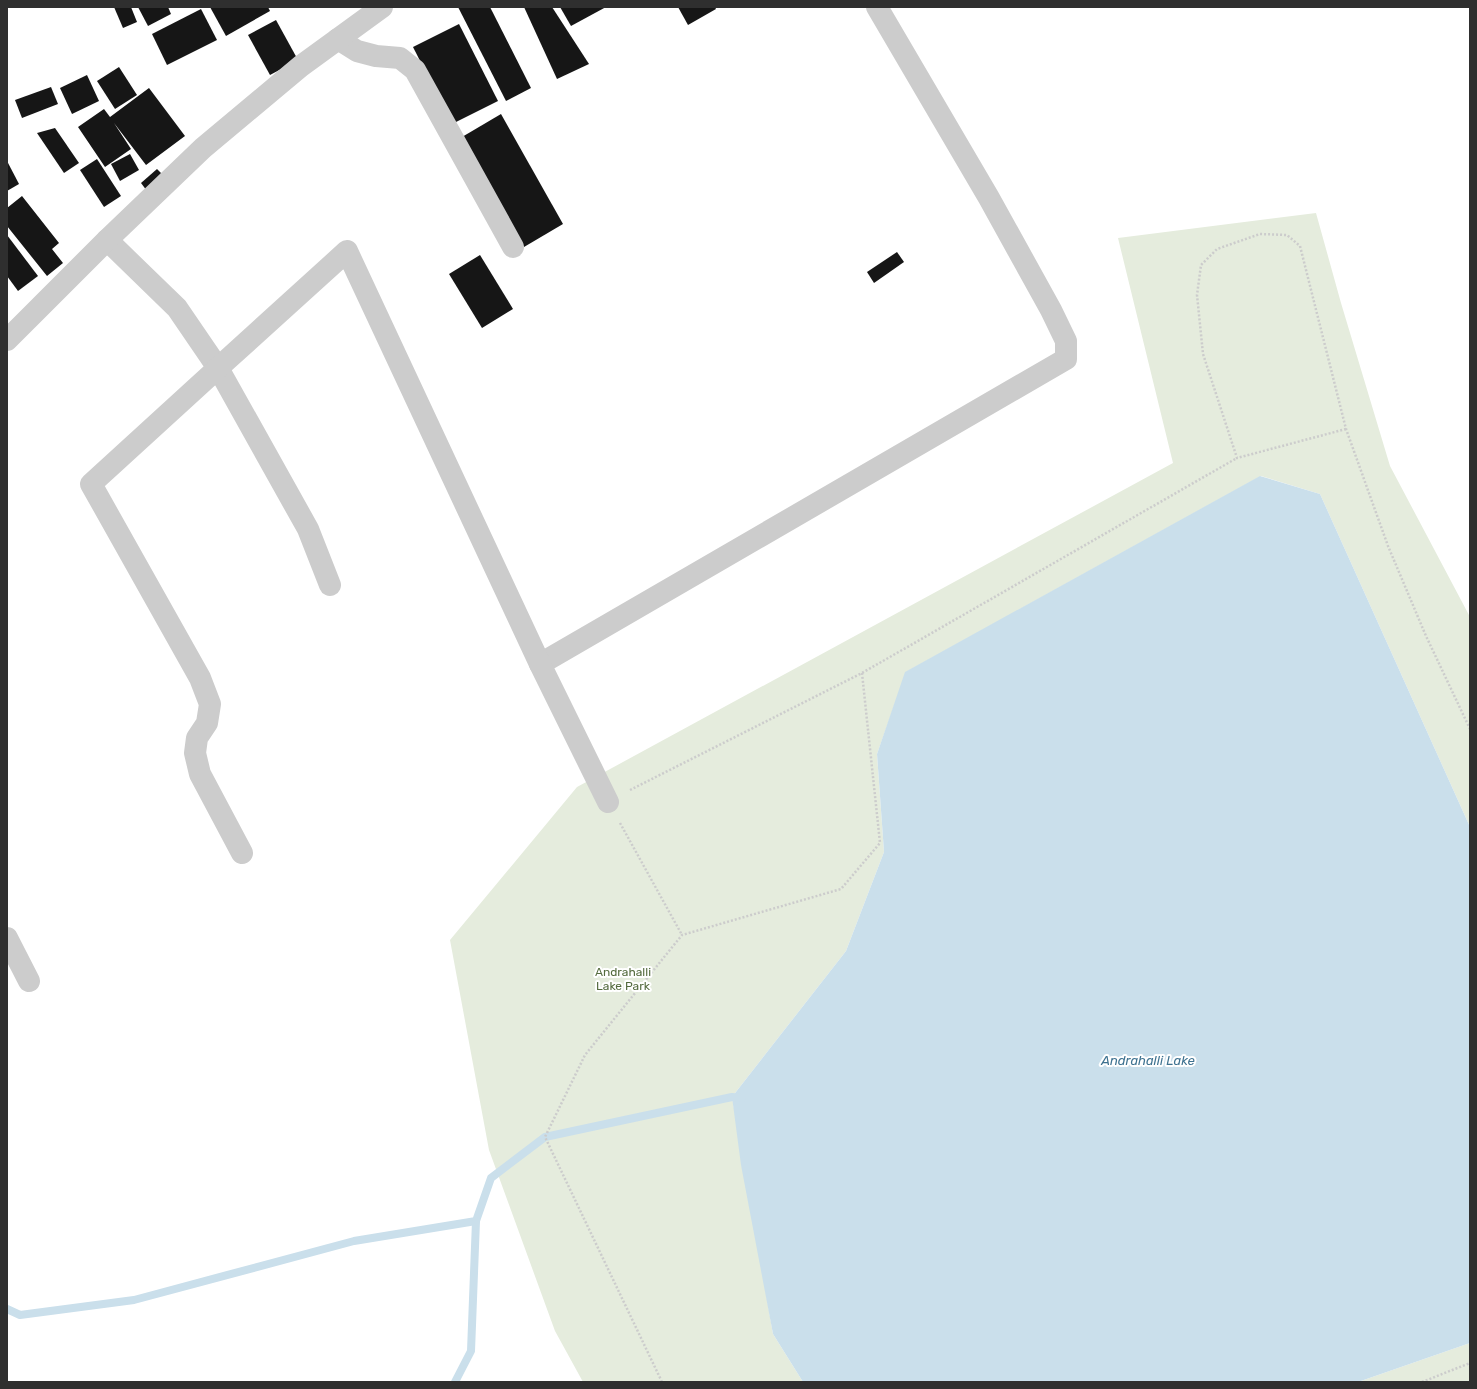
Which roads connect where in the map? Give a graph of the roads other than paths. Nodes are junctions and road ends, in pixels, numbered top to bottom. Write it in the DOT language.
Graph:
graph roads {
  1 [pos="382,7"];
  2 [pos="877,7"];
  3 [pos="338,39"];
  4 [pos="107,240"];
  5 [pos="513,248"];
  6 [pos="7,340"];
  7 [pos="218,368"];
  8 [pos="330,584"];
  9 [pos="540,664"];
  10 [pos="608,802"];
  11 [pos="242,853"];
  12 [pos="7,938"];
  13 [pos="29,981"];
  1 -- 3 [label="street"];
  2 -- 9 [label="street"];
  3 -- 4 [label="street"];
  3 -- 5 [label="street"];
  4 -- 6 [label="street"];
  4 -- 7 [label="street"];
  7 -- 8 [label="street"];
  7 -- 9 [label="street"];
  7 -- 11 [label="street"];
  9 -- 10 [label="street"];
  12 -- 13 [label="street"];
}
